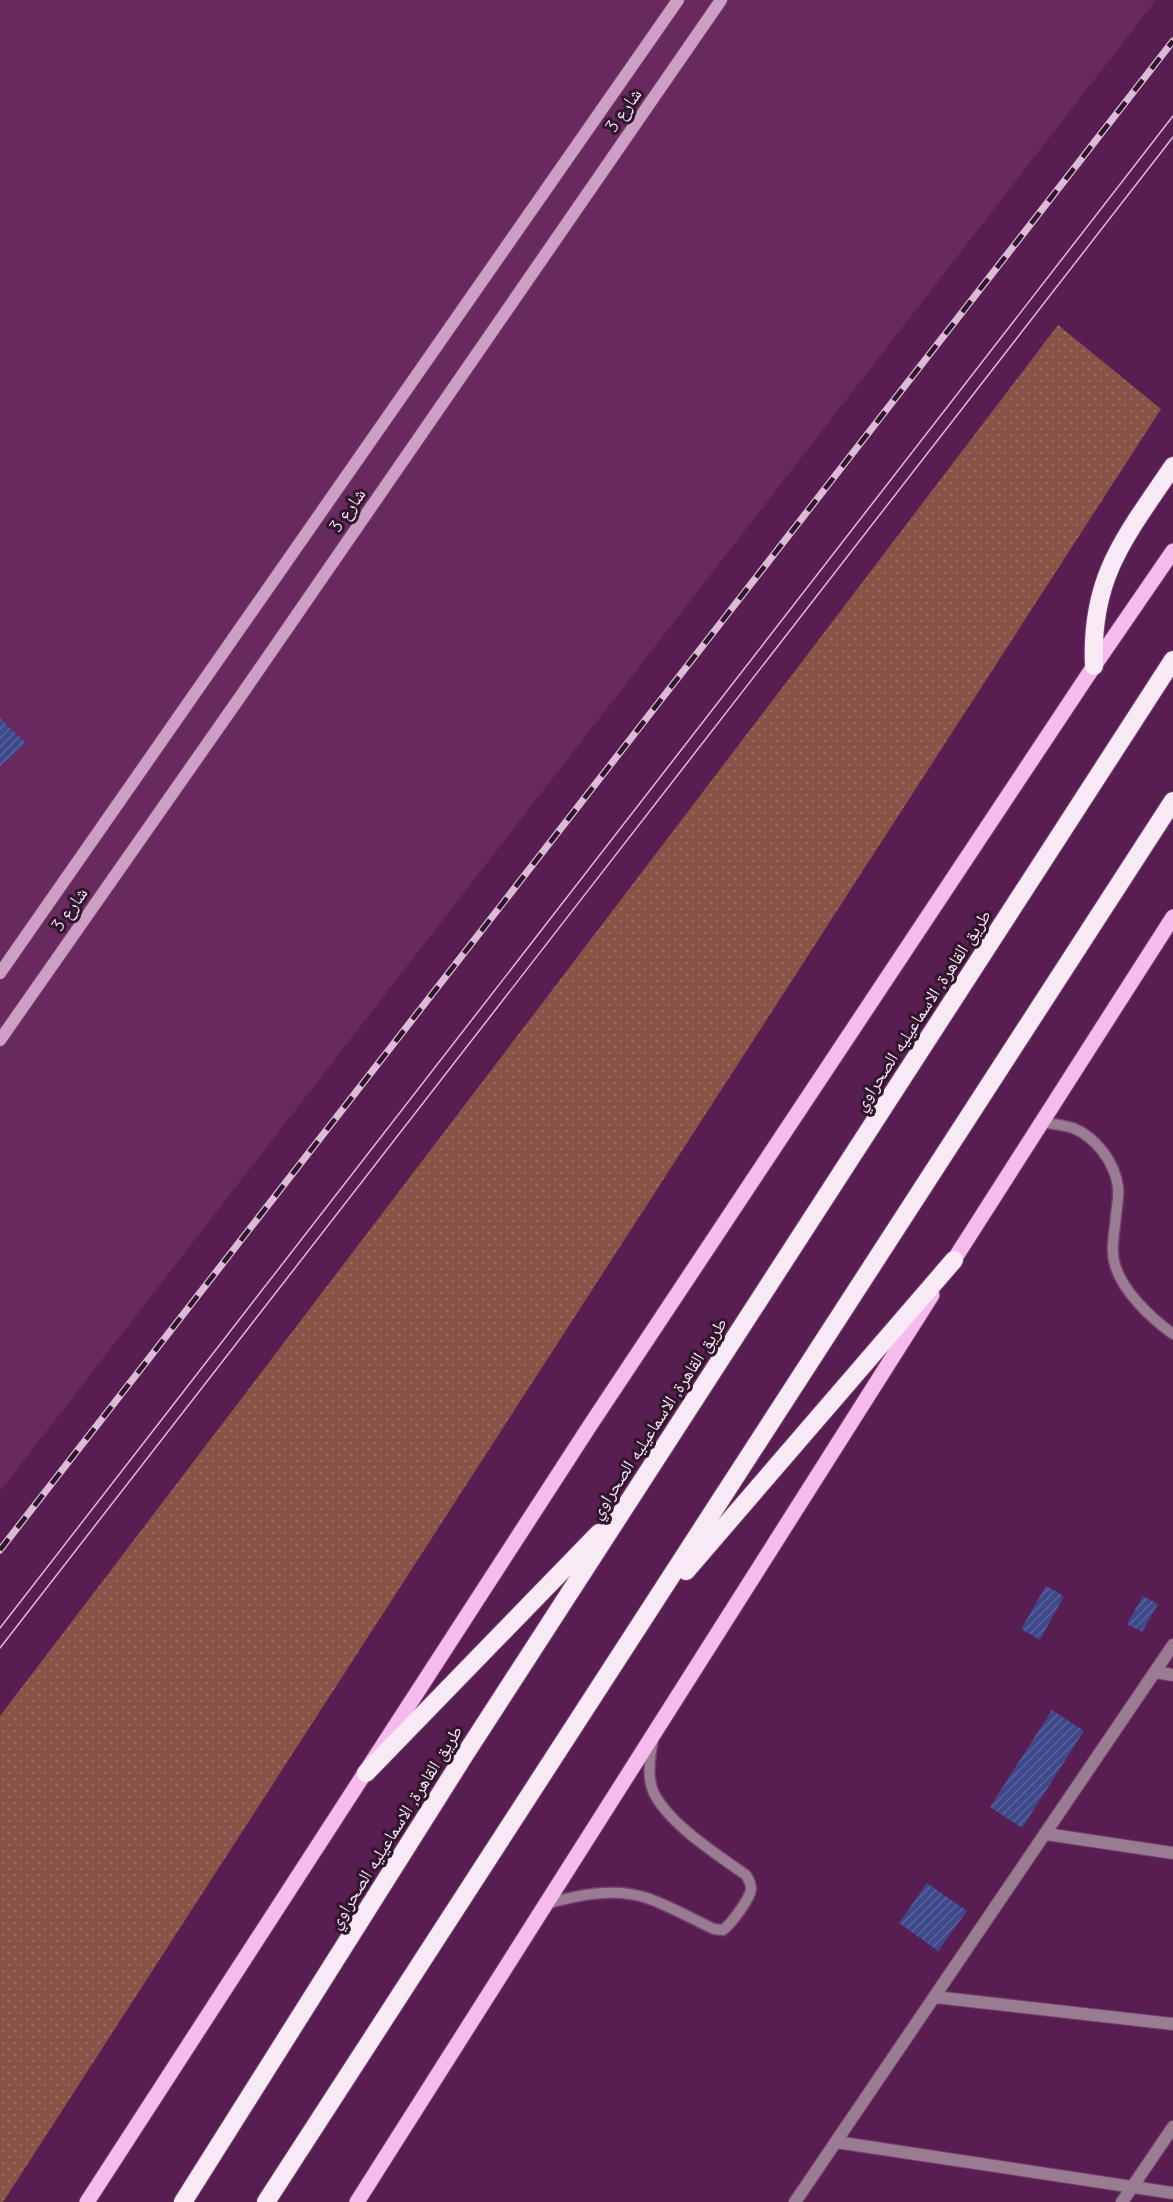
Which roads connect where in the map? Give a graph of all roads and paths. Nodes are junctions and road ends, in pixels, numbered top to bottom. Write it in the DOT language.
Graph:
graph roads {
  1 [pos="678,0"];
  2 [pos="721,0"];
  3 [pos="1173,466"];
  4 [pos="1173,550"];
  5 [pos="1173,660"];
  6 [pos="1094,666"];
  7 [pos="1173,801"];
  8 [pos="1173,917"];
  9 [pos="0,973"];
  10 [pos="0,1040"];
  11 [pos="1041,1122"];
  12 [pos="954,1260"];
  13 [pos="1173,1334"];
  14 [pos="628,1504"];
  15 [pos="640,1624"];
  16 [pos="1173,1646"];
  17 [pos="1155,1672"];
  18 [pos="1173,1675"];
  19 [pos="654,1734"];
  20 [pos="366,1773"];
  21 [pos="1046,1834"];
  22 [pos="1173,1853"];
  23 [pos="546,1904"];
  24 [pos="935,1997"];
  25 [pos="1173,2024"];
  26 [pos="1173,2127"];
  27 [pos="836,2142"];
  28 [pos="1131,2188"];
  29 [pos="1173,2193"];
  30 [pos="87,2202"];
  31 [pos="183,2202"];
  32 [pos="266,2202"];
  33 [pos="357,2202"];
  34 [pos="795,2202"];
  35 [pos="1122,2202"];
  1 -- 9 [label="main road, شارع 3"];
  2 -- 10 [label="main road, شارع 3"];
  3 -- 6 [label="highway"];
  4 -- 6 [label="main road"];
  5 -- 14 [label="highway, طريق القاهرة, الاسماعيليه الصحراوي"];
  6 -- 20 [label="main road"];
  7 -- 15 [label="highway"];
  8 -- 11 [label="main road"];
  11 -- 12 [label="main road"];
  11 -- 13 [label="lane"];
  12 -- 15 [label="highway"];
  12 -- 19 [label="main road"];
  14 -- 20 [label="highway"];
  14 -- 31 [label="highway, طريق القاهرة, الاسماعيليه الصحراوي"];
  15 -- 32 [label="highway"];
  16 -- 17 [label="street"];
  17 -- 18 [label="street"];
  17 -- 21 [label="street"];
  19 -- 23 [label="main road"];
  19 -- 23 [label="lane"];
  20 -- 30 [label="main road"];
  21 -- 22 [label="street"];
  21 -- 24 [label="street"];
  23 -- 33 [label="main road"];
  24 -- 25 [label="street"];
  24 -- 27 [label="street"];
  26 -- 28 [label="street"];
  27 -- 28 [label="street"];
  27 -- 34 [label="street"];
  28 -- 29 [label="street"];
  28 -- 35 [label="street"];
}
